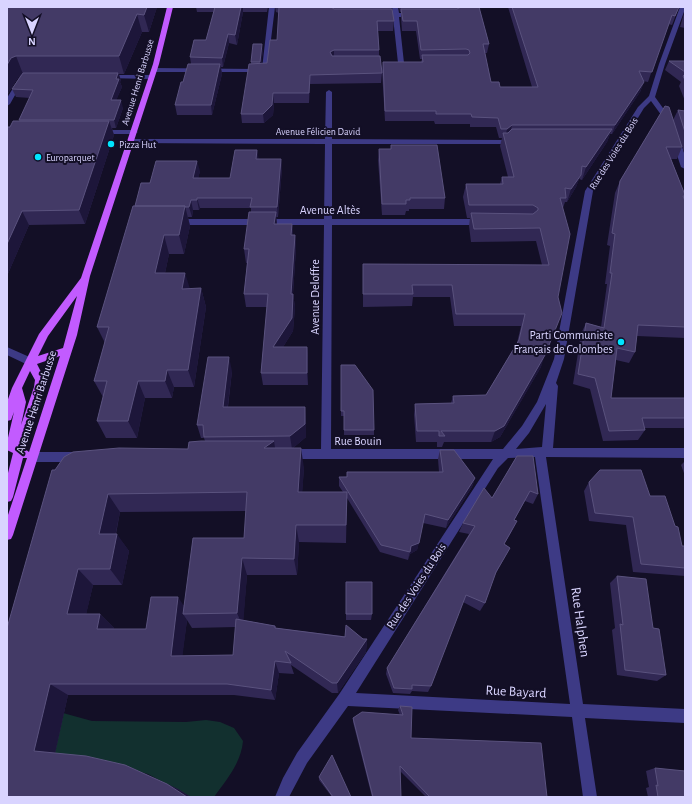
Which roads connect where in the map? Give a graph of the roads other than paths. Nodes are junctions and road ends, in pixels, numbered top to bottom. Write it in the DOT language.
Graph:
graph roads {
  1 [pos="170,7"];
  2 [pos="272,7"];
  3 [pos="394,7"];
  4 [pos="683,7"];
  5 [pos="373,15"];
  6 [pos="396,15"];
  7 [pos="418,15"];
  8 [pos="394,63"];
  9 [pos="402,63"];
  10 [pos="410,63"];
  11 [pos="153,74"];
  12 [pos="23,77"];
  13 [pos="98,77"];
  14 [pos="330,92"];
  15 [pos="652,97"];
  16 [pos="7,104"];
  17 [pos="94,132"];
  18 [pos="134,132"];
  19 [pos="132,141"];
  20 [pos="328,141"];
  21 [pos="504,142"];
  22 [pos="685,167"];
  23 [pos="162,222"];
  24 [pos="327,222"];
  25 [pos="490,222"];
  26 [pos="86,276"];
  27 [pos="67,350"];
  28 [pos="7,351"];
  29 [pos="31,362"];
  30 [pos="553,378"];
  31 [pos="17,388"];
  32 [pos="7,417"];
  33 [pos="19,452"];
  34 [pos="544,452"];
  35 [pos="685,453"];
  36 [pos="279,454"];
  37 [pos="326,454"];
  38 [pos="506,454"];
  39 [pos="32,457"];
  40 [pos="92,457"];
  41 [pos="7,498"];
  42 [pos="7,535"];
  43 [pos="344,699"];
  44 [pos="578,711"];
  45 [pos="685,716"];
  46 [pos="282,797"];
  47 [pos="590,797"];
  1 -- 11 [label="main road, Avenue Henri Barbusse"];
  2 -- 11 [label="street"];
  3 -- 6 [label="street"];
  4 -- 15 [label="street, Rue des Voies du Bois"];
  5 -- 6 [label="street"];
  6 -- 7 [label="street"];
  6 -- 9 [label="street"];
  8 -- 9 [label="street"];
  9 -- 10 [label="street"];
  11 -- 13 [label="street"];
  11 -- 18 [label="main road, Avenue Henri Barbusse"];
  12 -- 16 [label="street"];
  14 -- 20 [label="street, Avenue Deloffre"];
  15 -- 22 [label="street"];
  15 -- 30 [label="street, Rue des Voies du Bois"];
  17 -- 18 [label="street"];
  18 -- 19 [label="main road, Avenue Henri Barbusse"];
  19 -- 20 [label="street, Avenue Félicien David"];
  19 -- 26 [label="main road, Avenue Henri Barbusse"];
  20 -- 21 [label="street, Avenue Félicien David"];
  20 -- 24 [label="street, Avenue Deloffre"];
  23 -- 24 [label="street, Avenue Altès"];
  24 -- 25 [label="street, Avenue Altès"];
  24 -- 37 [label="street, Avenue Deloffre"];
  26 -- 27 [label="main road, Avenue Henri Barbusse"];
  26 -- 29 [label="main road, Avenue Henri Barbusse"];
  27 -- 29 [label="main road"];
  27 -- 39 [label="main road, Avenue Henri Barbusse"];
  28 -- 29 [label="street"];
  29 -- 31 [label="main road, Avenue Henri Barbusse"];
  29 -- 33 [label="main road"];
  30 -- 34 [label="street, Rue des Voies du Bois"];
  30 -- 38 [label="street, Rue des Voies du Bois"];
  31 -- 32 [label="main road, Avenue Henri Barbusse"];
  31 -- 33 [label="main road"];
  33 -- 39 [label="main road"];
  33 -- 41 [label="main road"];
  34 -- 35 [label="street, Rue Bouin"];
  34 -- 38 [label="street, Rue Bouin"];
  34 -- 44 [label="street, Rue Halphen"];
  36 -- 37 [label="street, Rue Bouin"];
  37 -- 38 [label="street, Rue Bouin"];
  38 -- 43 [label="street, Rue des Voies du Bois"];
  39 -- 40 [label="street"];
  39 -- 42 [label="main road, Avenue Henri Barbusse"];
  43 -- 44 [label="street, Rue Bayard"];
  43 -- 46 [label="street, Rue des Voies du Bois"];
  44 -- 45 [label="street, Rue Bayard"];
  44 -- 47 [label="street, Rue Halphen"];
}
